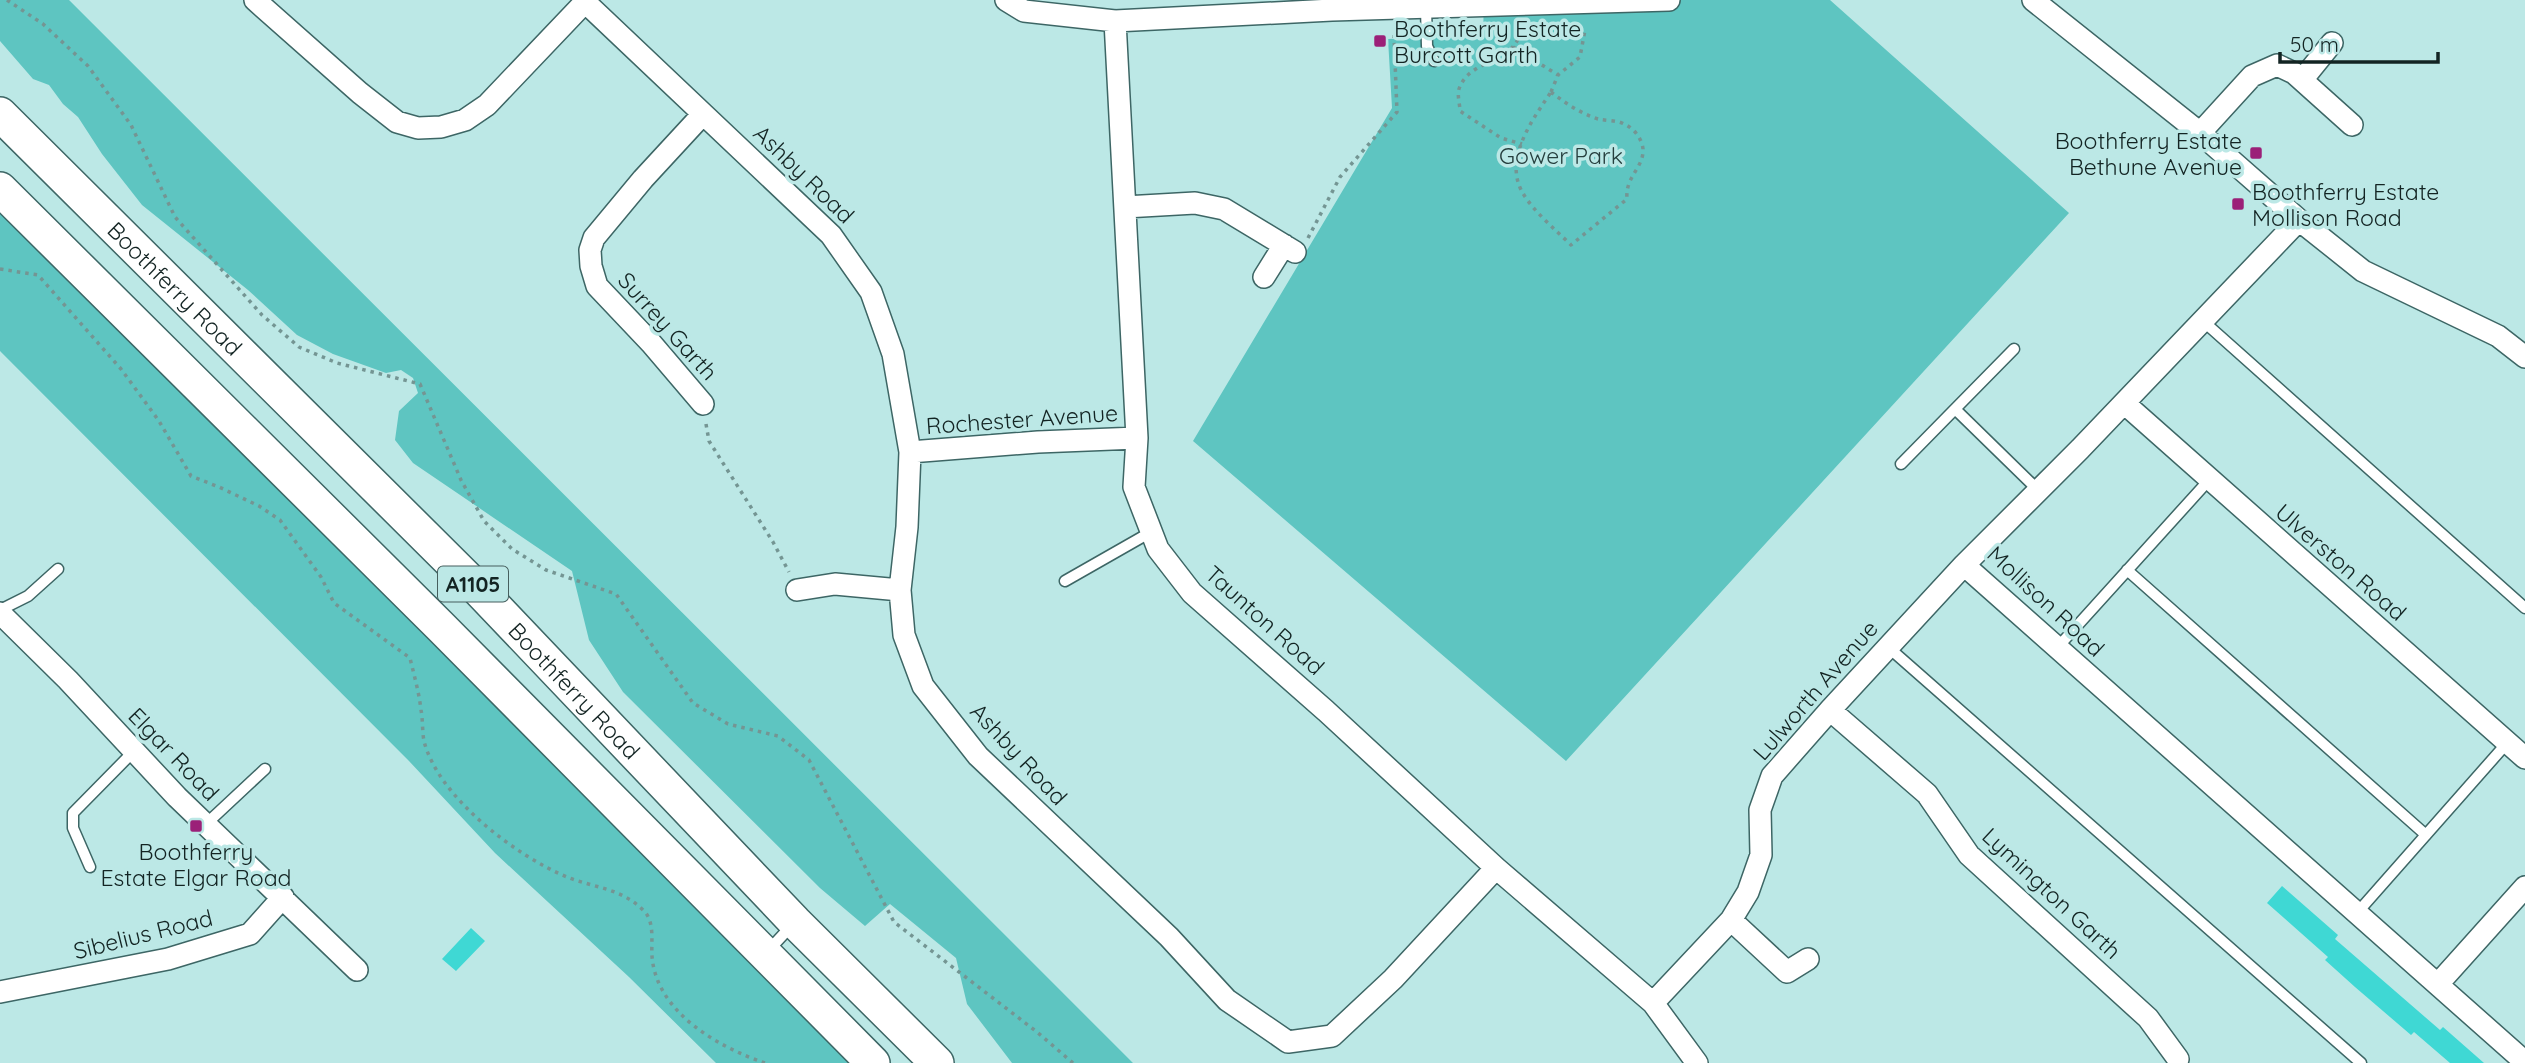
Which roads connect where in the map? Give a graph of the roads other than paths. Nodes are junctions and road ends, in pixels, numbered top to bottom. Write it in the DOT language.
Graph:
graph roads {
  1 [pos="255,0"];
  2 [pos="1006,0"];
  3 [pos="1670,0"];
  4 [pos="586,1"];
  5 [pos="2042,3"];
  6 [pos="1332,5"];
  7 [pos="1426,8"];
  8 [pos="1115,21"];
  9 [pos="2332,43"];
  10 [pos="1434,61"];
  11 [pos="2302,80"];
  12 [pos="0,114"];
  13 [pos="703,114"];
  14 [pos="2352,125"];
  15 [pos="2200,133"];
  16 [pos="0,189"];
  17 [pos="1125,207"];
  18 [pos="2299,220"];
  19 [pos="147,260"];
  20 [pos="1264,277"];
  21 [pos="110,298"];
  22 [pos="2203,321"];
  23 [pos="2014,349"];
  24 [pos="2525,357"];
  25 [pos="2123,403"];
  26 [pos="703,404"];
  27 [pos="1955,409"];
  28 [pos="1137,438"];
  29 [pos="910,452"];
  30 [pos="1901,464"];
  31 [pos="2209,480"];
  32 [pos="2039,491"];
  33 [pos="1151,532"];
  34 [pos="1964,565"];
  35 [pos="58,569"];
  36 [pos="2127,570"];
  37 [pos="1065,581"];
  38 [pos="479,590"];
  39 [pos="797,590"];
  40 [pos="900,590"];
  41 [pos="2525,608"];
  42 [pos="0,611"];
  43 [pos="441,627"];
  44 [pos="1888,647"];
  45 [pos="2057,648"];
  46 [pos="1829,710"];
  47 [pos="2507,743"];
  48 [pos="134,751"];
  49 [pos="2525,758"];
  50 [pos="265,769"];
  51 [pos="205,825"];
  52 [pos="2426,835"];
  53 [pos="90,867"];
  54 [pos="1496,868"];
  55 [pos="2525,887"];
  56 [pos="282,897"];
  57 [pos="2357,913"];
  58 [pos="1731,920"];
  59 [pos="795,922"];
  60 [pos="764,955"];
  61 [pos="1808,959"];
  62 [pos="357,970"];
  63 [pos="2443,989"];
  64 [pos="0,992"];
  65 [pos="1653,1003"];
  66 [pos="2178,1059"];
  67 [pos="2525,1062"];
  68 [pos="873,1063"];
  69 [pos="937,1063"];
  70 [pos="1697,1063"];
  71 [pos="2361,1063"];
  1 -- 4 [label="street"];
  2 -- 8 [label="street"];
  3 -- 7 [label="street"];
  4 -- 13 [label="street, Ashby Road"];
  5 -- 15 [label="street"];
  6 -- 7 [label="street"];
  6 -- 8 [label="street"];
  7 -- 10 [label="lane"];
  8 -- 17 [label="street, Taunton Road"];
  9 -- 11 [label="street"];
  11 -- 14 [label="street"];
  11 -- 15 [label="street"];
  12 -- 19 [label="main road, Boothferry Road / A1105"];
  13 -- 26 [label="street, Surrey Garth"];
  13 -- 29 [label="street, Ashby Road"];
  15 -- 18 [label="street"];
  16 -- 21 [label="main road, A1105"];
  17 -- 20 [label="street"];
  17 -- 28 [label="street, Taunton Road"];
  18 -- 22 [label="street, Mollison Road"];
  18 -- 24 [label="street"];
  19 -- 21 [label="main road"];
  19 -- 38 [label="main road, Boothferry Road / A1105"];
  21 -- 43 [label="main road, A1105"];
  22 -- 25 [label="street, Mollison Road"];
  22 -- 41 [label="lane"];
  23 -- 27 [label="lane"];
  25 -- 31 [label="street, Ulverston Road"];
  25 -- 32 [label="street, Mollison Road"];
  27 -- 30 [label="lane"];
  27 -- 32 [label="lane"];
  28 -- 29 [label="street, Rochester Avenue"];
  28 -- 33 [label="street, Taunton Road"];
  29 -- 40 [label="street, Ashby Road"];
  31 -- 36 [label="lane"];
  31 -- 47 [label="street, Ulverston Road"];
  32 -- 34 [label="street, Mollison Road"];
  33 -- 37 [label="lane"];
  33 -- 54 [label="street, Taunton Road"];
  34 -- 44 [label="street, Lulworth Avenue"];
  34 -- 45 [label="street, Mollison Road"];
  35 -- 42 [label="lane"];
  36 -- 45 [label="lane"];
  36 -- 52 [label="lane"];
  38 -- 43 [label="main road"];
  38 -- 59 [label="main road, Boothferry Road / A1105"];
  39 -- 40 [label="street"];
  40 -- 54 [label="street, Ashby Road"];
  42 -- 48 [label="street, Elgar Road"];
  43 -- 60 [label="main road, A1105"];
  44 -- 46 [label="street, Lulworth Avenue"];
  44 -- 71 [label="lane"];
  45 -- 57 [label="street, Mollison Road"];
  46 -- 58 [label="street, Lulworth Avenue"];
  46 -- 66 [label="street, Lymington Garth"];
  47 -- 49 [label="street, Ulverston Road"];
  47 -- 52 [label="lane"];
  48 -- 51 [label="street, Elgar Road"];
  48 -- 53 [label="lane"];
  50 -- 51 [label="lane"];
  51 -- 56 [label="street, Elgar Road"];
  52 -- 57 [label="lane"];
  54 -- 65 [label="street, Taunton Road"];
  55 -- 63 [label="street"];
  56 -- 62 [label="street, Elgar Road"];
  56 -- 64 [label="street, Sibelius Road"];
  57 -- 63 [label="street, Mollison Road"];
  58 -- 61 [label="street"];
  58 -- 65 [label="street, Lulworth Avenue"];
  59 -- 60 [label="lane"];
  59 -- 69 [label="main road, Boothferry Road / A1105"];
  60 -- 68 [label="main road, A1105"];
  63 -- 67 [label="street, Mollison Road"];
  65 -- 70 [label="street, Taunton Road"];
}
